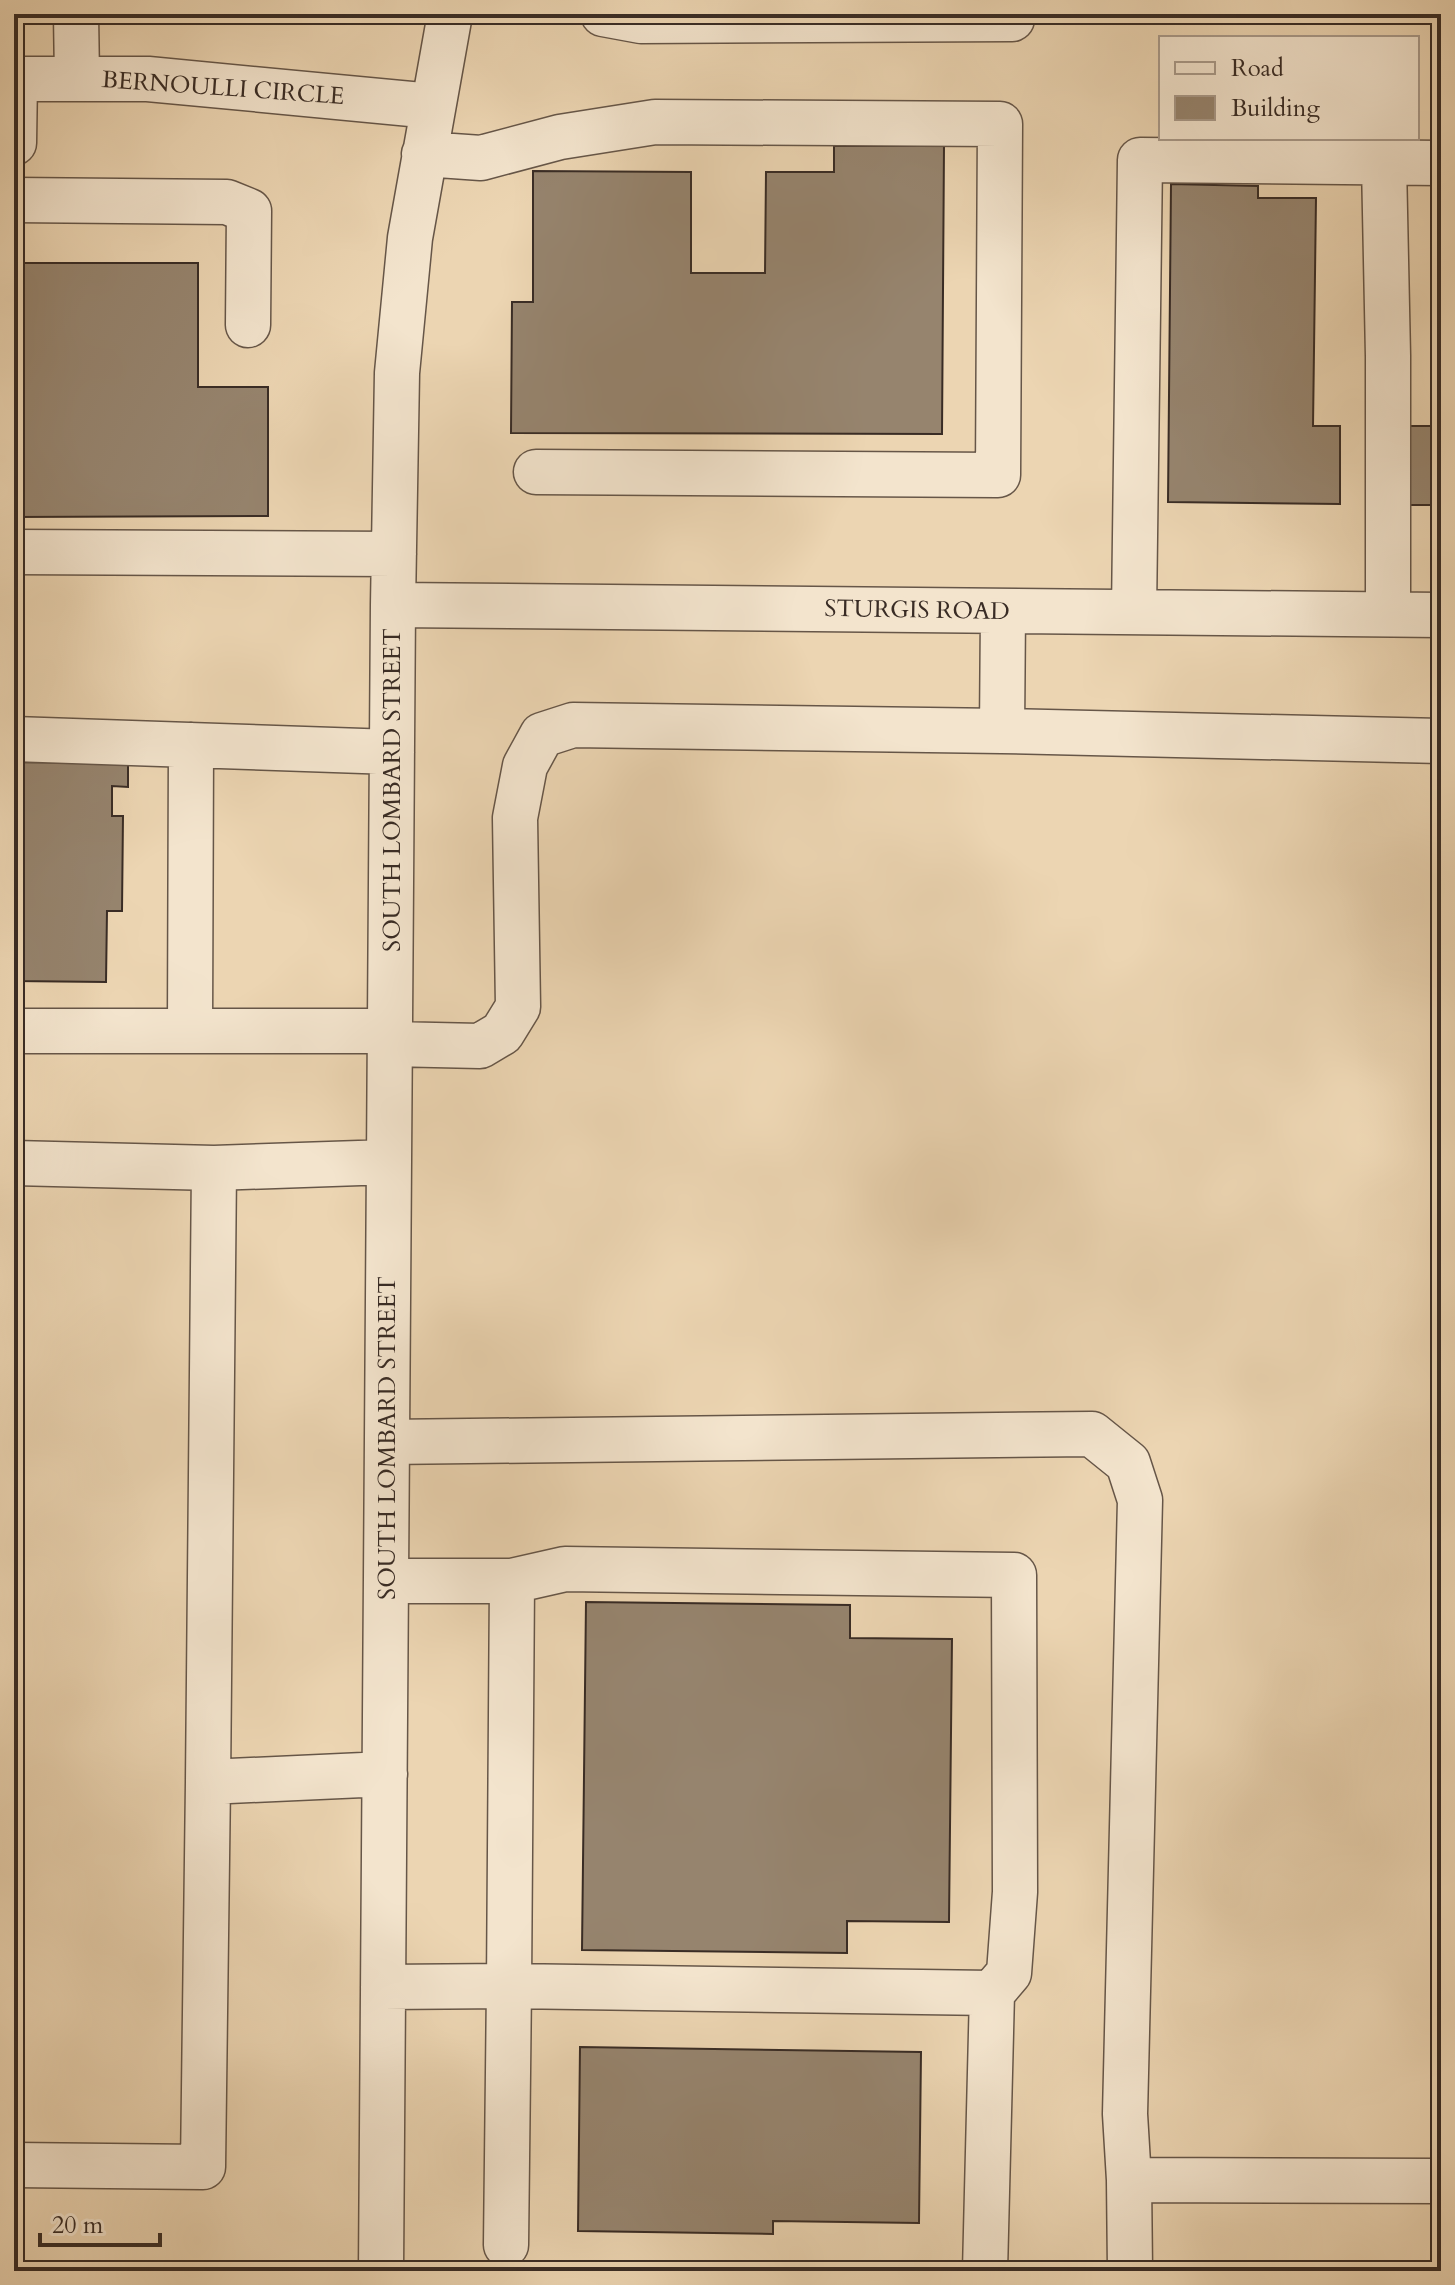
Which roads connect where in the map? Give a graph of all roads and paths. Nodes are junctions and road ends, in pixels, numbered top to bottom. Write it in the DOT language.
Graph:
graph roads {
  1 [pos="76,14"];
  2 [pos="450,14"];
  3 [pos="603,14"];
  4 [pos="1012,17"];
  5 [pos="77,78"];
  6 [pos="14,79"];
  7 [pos="432,106"];
  8 [pos="14,143"];
  9 [pos="424,154"];
  10 [pos="1441,163"];
  11 [pos="1384,164"];
  12 [pos="14,200"];
  13 [pos="248,325"];
  14 [pos="536,472"];
  15 [pos="14,552"];
  16 [pos="394,554"];
  17 [pos="393,605"];
  18 [pos="1003,611"];
  19 [pos="1134,612"];
  20 [pos="1388,614"];
  21 [pos="1441,615"];
  22 [pos="1002,731"];
  23 [pos="14,739"];
  24 [pos="1441,741"];
  25 [pos="191,745"];
  26 [pos="392,752"];
  27 [pos="14,1031"];
  28 [pos="190,1031"];
  29 [pos="390,1037"];
  30 [pos="389,1162"];
  31 [pos="14,1163"];
  32 [pos="214,1168"];
  33 [pos="387,1442"];
  34 [pos="386,1581"];
  35 [pos="512,1581"];
  36 [pos="385,1774"];
  37 [pos="208,1782"];
  38 [pos="509,1986"];
  39 [pos="383,1987"];
  40 [pos="992,1993"];
  41 [pos="14,2165"];
  42 [pos="1129,2180"];
  43 [pos="1441,2181"];
  44 [pos="506,2245"];
  45 [pos="381,2271"];
  46 [pos="985,2271"];
  47 [pos="1130,2271"];
  1 -- 5 [label="street"];
  2 -- 7 [label="street, SOUTH LOMBARD STREET"];
  3 -- 4 [label="street"];
  5 -- 6 [label="street, BERNOULLI CIRCLE"];
  5 -- 7 [label="street, BERNOULLI CIRCLE"];
  6 -- 8 [label="street"];
  7 -- 9 [label="street, SOUTH LOMBARD STREET"];
  9 -- 14 [label="street"];
  9 -- 16 [label="street, SOUTH LOMBARD STREET"];
  10 -- 11 [label="street"];
  11 -- 19 [label="street"];
  11 -- 20 [label="street"];
  12 -- 13 [label="street"];
  15 -- 16 [label="street"];
  16 -- 17 [label="street, SOUTH LOMBARD STREET"];
  17 -- 18 [label="street, STURGIS ROAD"];
  17 -- 26 [label="street, SOUTH LOMBARD STREET"];
  18 -- 19 [label="street, STURGIS ROAD"];
  18 -- 22 [label="street"];
  19 -- 20 [label="street, STURGIS ROAD"];
  20 -- 21 [label="street, STURGIS ROAD"];
  22 -- 24 [label="street"];
  22 -- 29 [label="street"];
  23 -- 25 [label="street"];
  25 -- 26 [label="street"];
  25 -- 28 [label="street"];
  26 -- 29 [label="street, SOUTH LOMBARD STREET"];
  27 -- 28 [label="street"];
  28 -- 29 [label="street"];
  29 -- 30 [label="street, SOUTH LOMBARD STREET"];
  30 -- 32 [label="street"];
  30 -- 33 [label="street, SOUTH LOMBARD STREET"];
  31 -- 32 [label="street"];
  32 -- 37 [label="street"];
  33 -- 34 [label="street, SOUTH LOMBARD STREET"];
  33 -- 42 [label="street"];
  34 -- 35 [label="street"];
  34 -- 36 [label="street, SOUTH LOMBARD STREET"];
  35 -- 38 [label="street"];
  35 -- 40 [label="street"];
  36 -- 37 [label="street"];
  36 -- 39 [label="street, SOUTH LOMBARD STREET"];
  37 -- 41 [label="street"];
  38 -- 39 [label="street"];
  38 -- 40 [label="street"];
  38 -- 44 [label="street"];
  39 -- 45 [label="street, SOUTH LOMBARD STREET"];
  40 -- 46 [label="street"];
  42 -- 43 [label="street"];
  42 -- 47 [label="street"];
}
